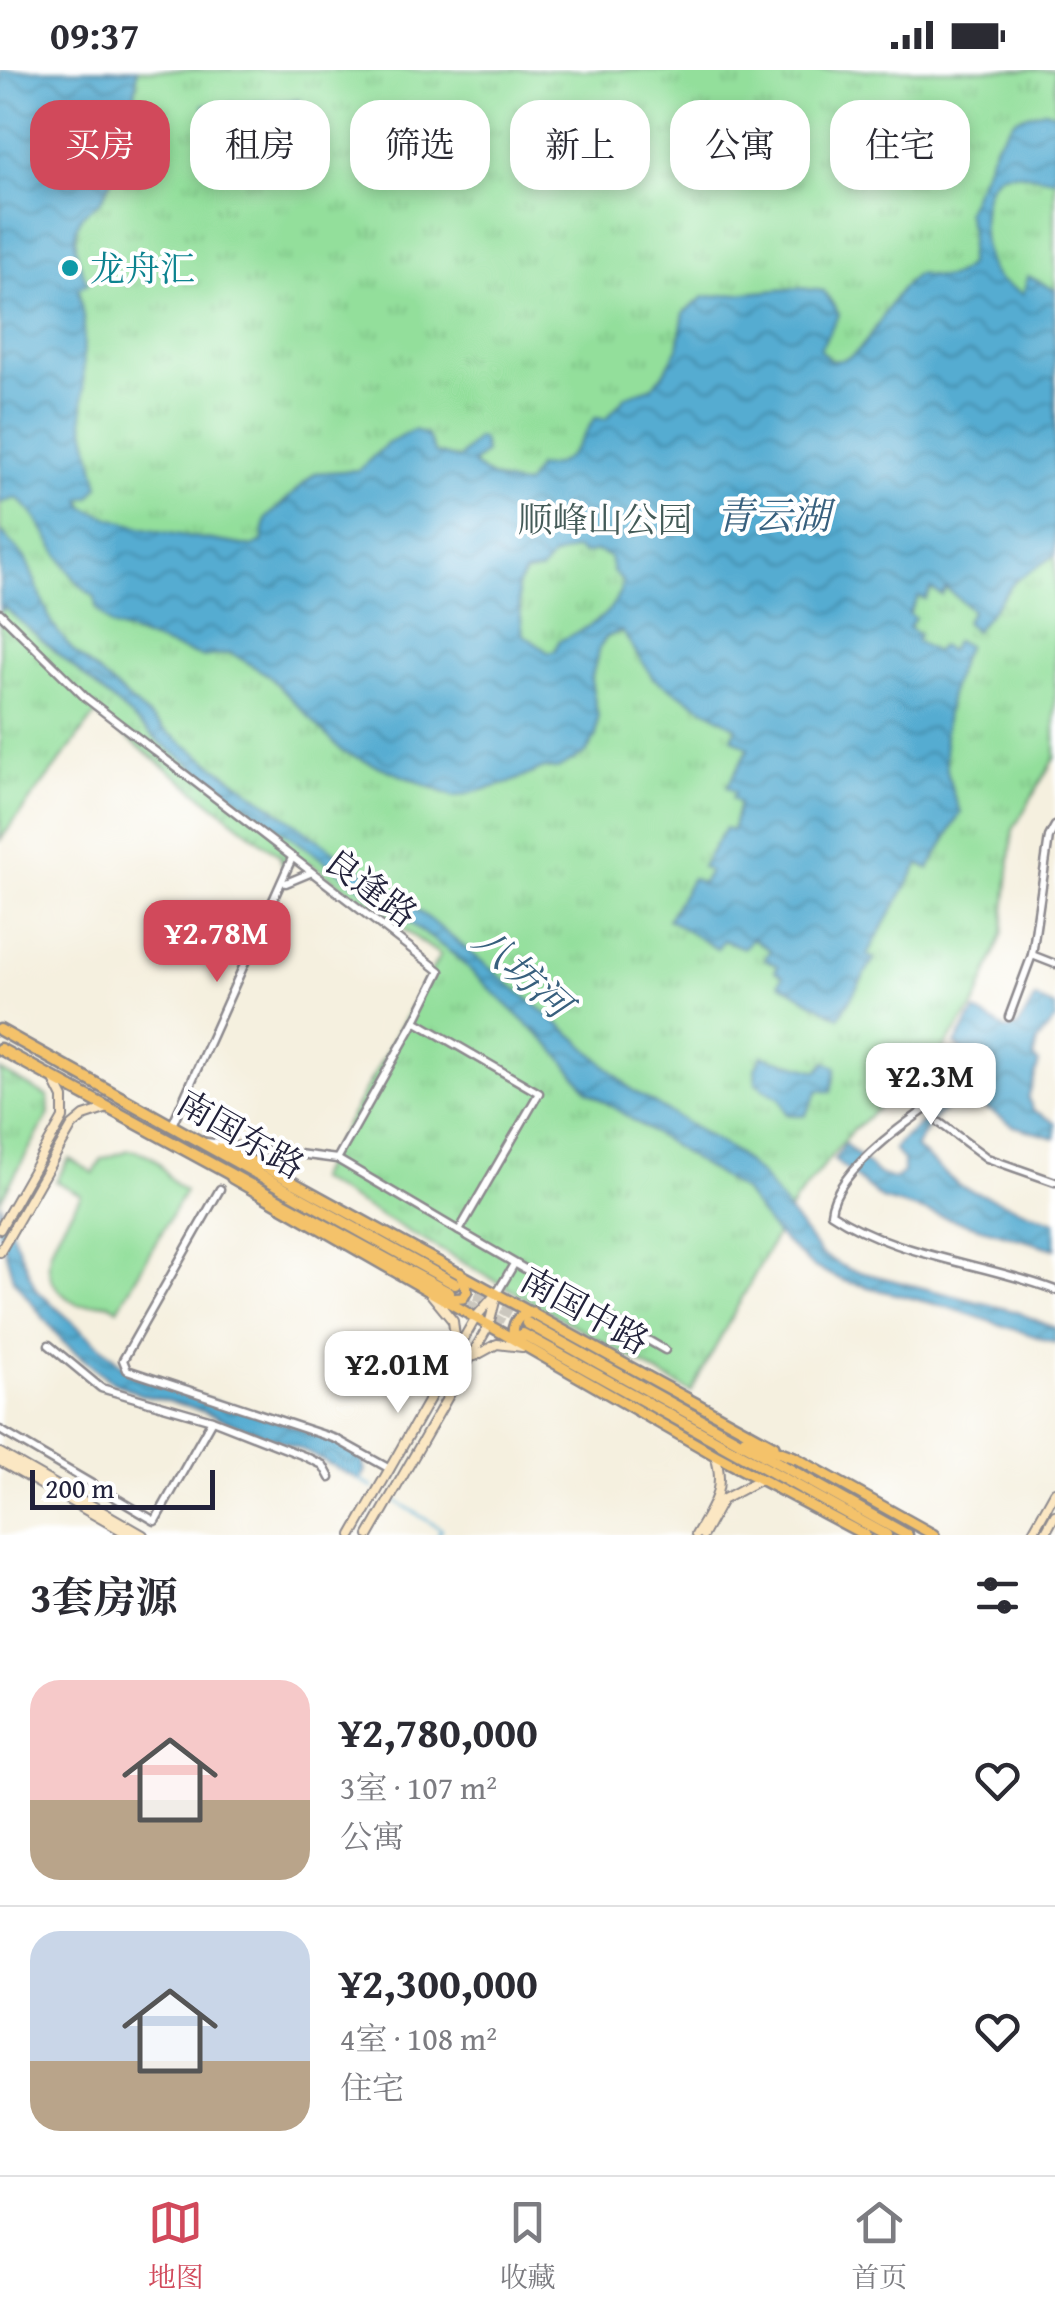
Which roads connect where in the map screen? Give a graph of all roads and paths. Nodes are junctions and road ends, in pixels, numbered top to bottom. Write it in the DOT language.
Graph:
graph roads {
  1 [pos="0,614"];
  2 [pos="1055,826"];
  3 [pos="292,858"];
  4 [pos="1046,868"];
  5 [pos="1055,870"];
  6 [pos="312,873"];
  7 [pos="278,894"];
  8 [pos="1032,955"];
  9 [pos="1055,964"];
  10 [pos="1009,1017"];
  11 [pos="415,1021"];
  12 [pos="0,1030"];
  13 [pos="0,1048"];
  14 [pos="976,1075"];
  15 [pos="52,1076"];
  16 [pos="108,1108"];
  17 [pos="940,1123"];
  18 [pos="172,1125"];
  19 [pos="205,1142"];
  20 [pos="204,1156"];
  21 [pos="337,1160"];
  22 [pos="1055,1182"];
  23 [pos="220,1189"];
  24 [pos="0,1229"];
  25 [pos="459,1232"];
  26 [pos="0,1252"];
  27 [pos="514,1264"];
  28 [pos="451,1287"];
  29 [pos="426,1290"];
  30 [pos="1055,1290"];
  31 [pos="497,1293"];
  32 [pos="476,1318"];
  33 [pos="527,1323"];
  34 [pos="489,1325"];
  35 [pos="49,1345"];
  36 [pos="528,1346"];
  37 [pos="665,1350"];
  38 [pos="546,1355"];
  39 [pos="450,1363"];
  40 [pos="462,1371"];
  41 [pos="212,1420"];
  42 [pos="710,1425"];
  43 [pos="0,1430"];
  44 [pos="0,1453"];
  45 [pos="715,1455"];
  46 [pos="795,1458"];
  47 [pos="0,1461"];
  48 [pos="390,1469"];
  49 [pos="330,1478"];
  50 [pos="761,1479"];
  51 [pos="1055,1492"];
  52 [pos="1055,1516"];
  53 [pos="1031,1533"];
  54 [pos="130,1535"];
  55 [pos="143,1535"];
  56 [pos="352,1535"];
  57 [pos="369,1535"];
  58 [pos="700,1535"];
  59 [pos="865,1535"];
  60 [pos="886,1535"];
  61 [pos="907,1535"];
  62 [pos="934,1535"];
  63 [pos="1044,1535"];
  1 -- 3 [label="street, 良逢路"];
  2 -- 4 [label="street"];
  3 -- 6 [label="street, 良逢路"];
  3 -- 7 [label="street"];
  4 -- 5 [label="street"];
  4 -- 8 [label="street"];
  6 -- 7 [label="street"];
  6 -- 11 [label="street, 良逢路"];
  7 -- 18 [label="street"];
  8 -- 9 [label="street"];
  8 -- 10 [label="street"];
  11 -- 21 [label="street"];
  11 -- 25 [label="street"];
  12 -- 18 [label="highway, 南国东路"];
  13 -- 15 [label="highway, 南国东路"];
  14 -- 30 [label="street"];
  15 -- 16 [label="highway, 南国东路"];
  15 -- 24 [label="street"];
  16 -- 20 [label="highway, 南国东路"];
  16 -- 26 [label="street"];
  17 -- 22 [label="street"];
  18 -- 19 [label="highway, 南国东路"];
  19 -- 21 [label="street"];
  19 -- 28 [label="highway, 南国东路"];
  20 -- 28 [label="highway, 南国东路"];
  20 -- 29 [label="main road, 南国中路"];
  21 -- 25 [label="street"];
  23 -- 48 [label="street"];
  25 -- 27 [label="street"];
  27 -- 31 [label="street"];
  27 -- 37 [label="street"];
  28 -- 29 [label="main road, 南国中路"];
  28 -- 31 [label="main road, 南国中路"];
  28 -- 32 [label="main road, 南国中路"];
  29 -- 39 [label="street"];
  31 -- 32 [label="street"];
  31 -- 33 [label="main road, 南国中路"];
  31 -- 34 [label="street"];
  32 -- 34 [label="main road, 南国中路"];
  32 -- 39 [label="street"];
  33 -- 36 [label="main road"];
  33 -- 42 [label="highway, 南国中路"];
  33 -- 46 [label="main road, 南国中路"];
  33 -- 60 [label="highway, 南国中路"];
  34 -- 36 [label="main road, 南国中路"];
  34 -- 40 [label="street"];
  35 -- 41 [label="street"];
  36 -- 38 [label="main road, 南国中路"];
  38 -- 40 [label="street"];
  38 -- 45 [label="main road, 南国中路"];
  39 -- 48 [label="street"];
  40 -- 57 [label="street"];
  41 -- 43 [label="street"];
  41 -- 49 [label="street"];
  42 -- 46 [label="highway"];
  42 -- 61 [label="highway, 南国中路"];
  44 -- 55 [label="street"];
  45 -- 50 [label="main road, 南国中路"];
  45 -- 58 [label="street"];
  46 -- 62 [label="main road, 南国中路"];
  47 -- 54 [label="street"];
  48 -- 56 [label="street"];
  50 -- 58 [label="street"];
  50 -- 59 [label="main road, 南国中路"];
  51 -- 53 [label="street"];
  52 -- 63 [label="street"];
}
